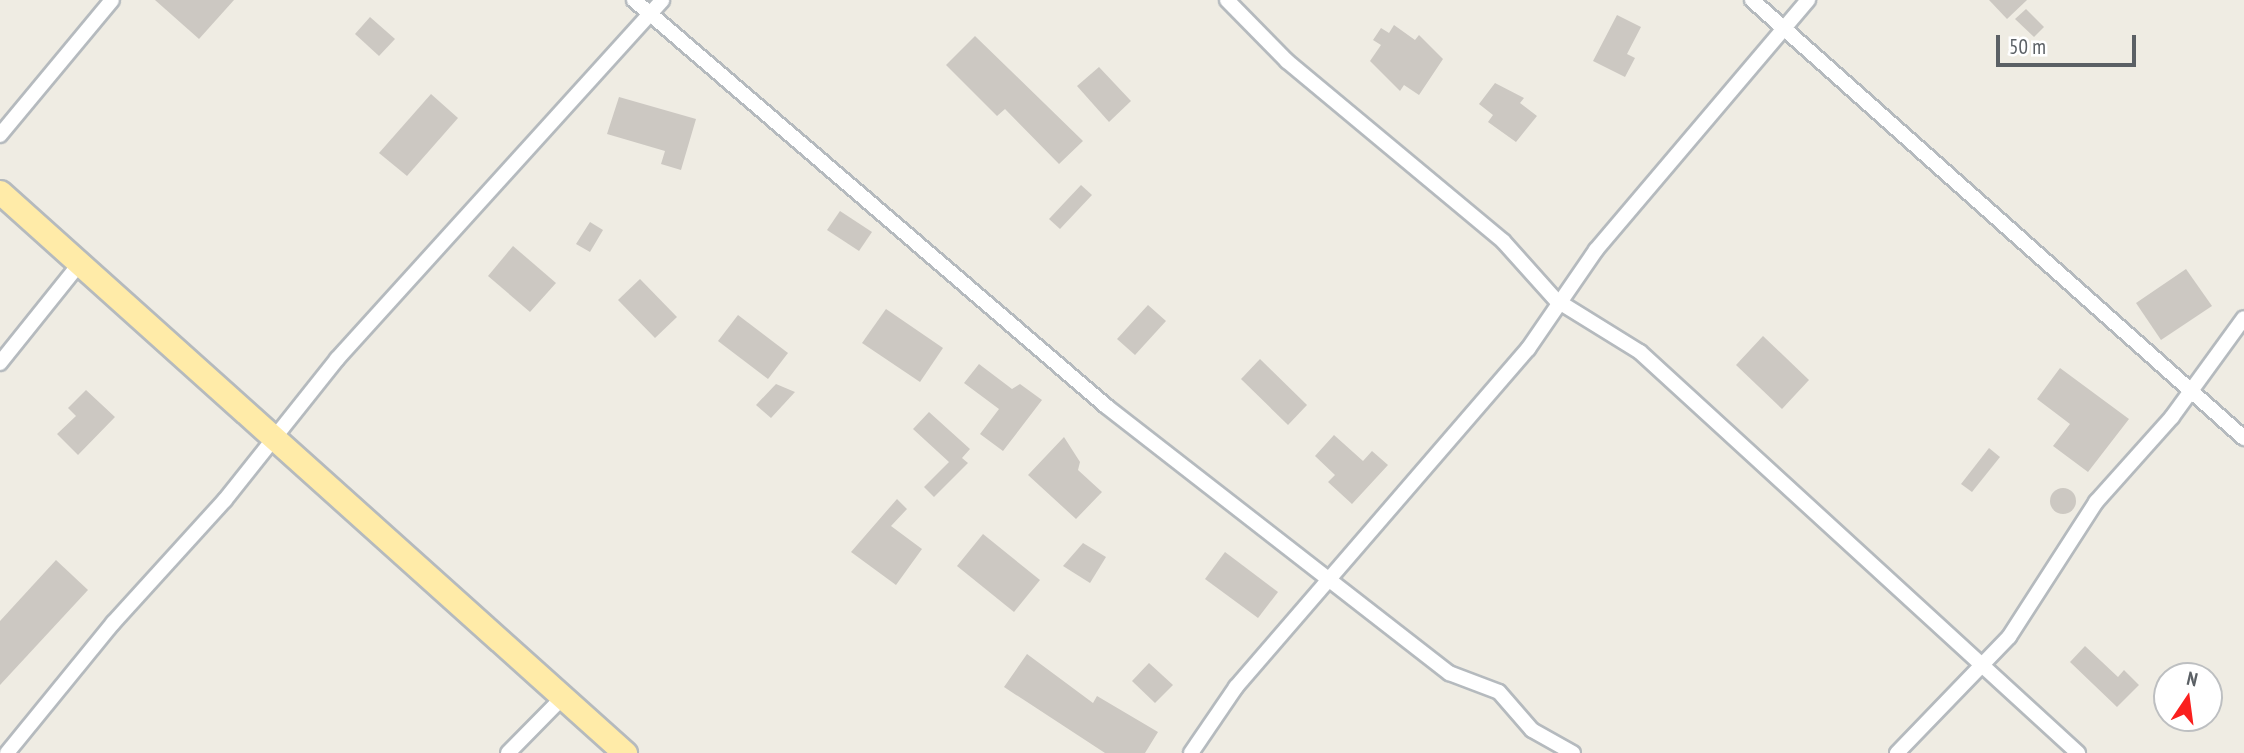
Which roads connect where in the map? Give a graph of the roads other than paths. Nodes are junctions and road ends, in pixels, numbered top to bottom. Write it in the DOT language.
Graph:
graph roads {
  1 [pos="112,0"];
  2 [pos="634,0"];
  3 [pos="662,0"];
  4 [pos="1227,0"];
  5 [pos="1752,0"];
  6 [pos="1808,0"];
  7 [pos="649,15"];
  8 [pos="1786,28"];
  9 [pos="0,135"];
  10 [pos="0,192"];
  11 [pos="81,262"];
  12 [pos="1556,300"];
  13 [pos="2244,318"];
  14 [pos="0,363"];
  15 [pos="2190,390"];
  16 [pos="2244,438"];
  17 [pos="270,440"];
  18 [pos="1329,580"];
  19 [pos="1983,661"];
  20 [pos="562,698"];
  21 [pos="7,753"];
  22 [pos="508,753"];
  23 [pos="625,753"];
  24 [pos="1191,753"];
  25 [pos="1573,753"];
  26 [pos="1897,753"];
  27 [pos="2078,753"];
  1 -- 9 [label="street"];
  2 -- 7 [label="street"];
  3 -- 7 [label="street"];
  4 -- 12 [label="street"];
  5 -- 8 [label="street"];
  6 -- 8 [label="street"];
  7 -- 17 [label="street"];
  7 -- 18 [label="street"];
  8 -- 12 [label="street"];
  8 -- 15 [label="street"];
  10 -- 11 [label="main road"];
  11 -- 14 [label="street"];
  11 -- 17 [label="main road"];
  12 -- 18 [label="street"];
  12 -- 19 [label="street"];
  13 -- 15 [label="street"];
  15 -- 16 [label="street"];
  15 -- 19 [label="street"];
  17 -- 20 [label="main road"];
  17 -- 21 [label="street"];
  18 -- 24 [label="street"];
  18 -- 25 [label="street"];
  19 -- 26 [label="street"];
  19 -- 27 [label="street"];
  20 -- 22 [label="street"];
  20 -- 23 [label="main road"];
}
